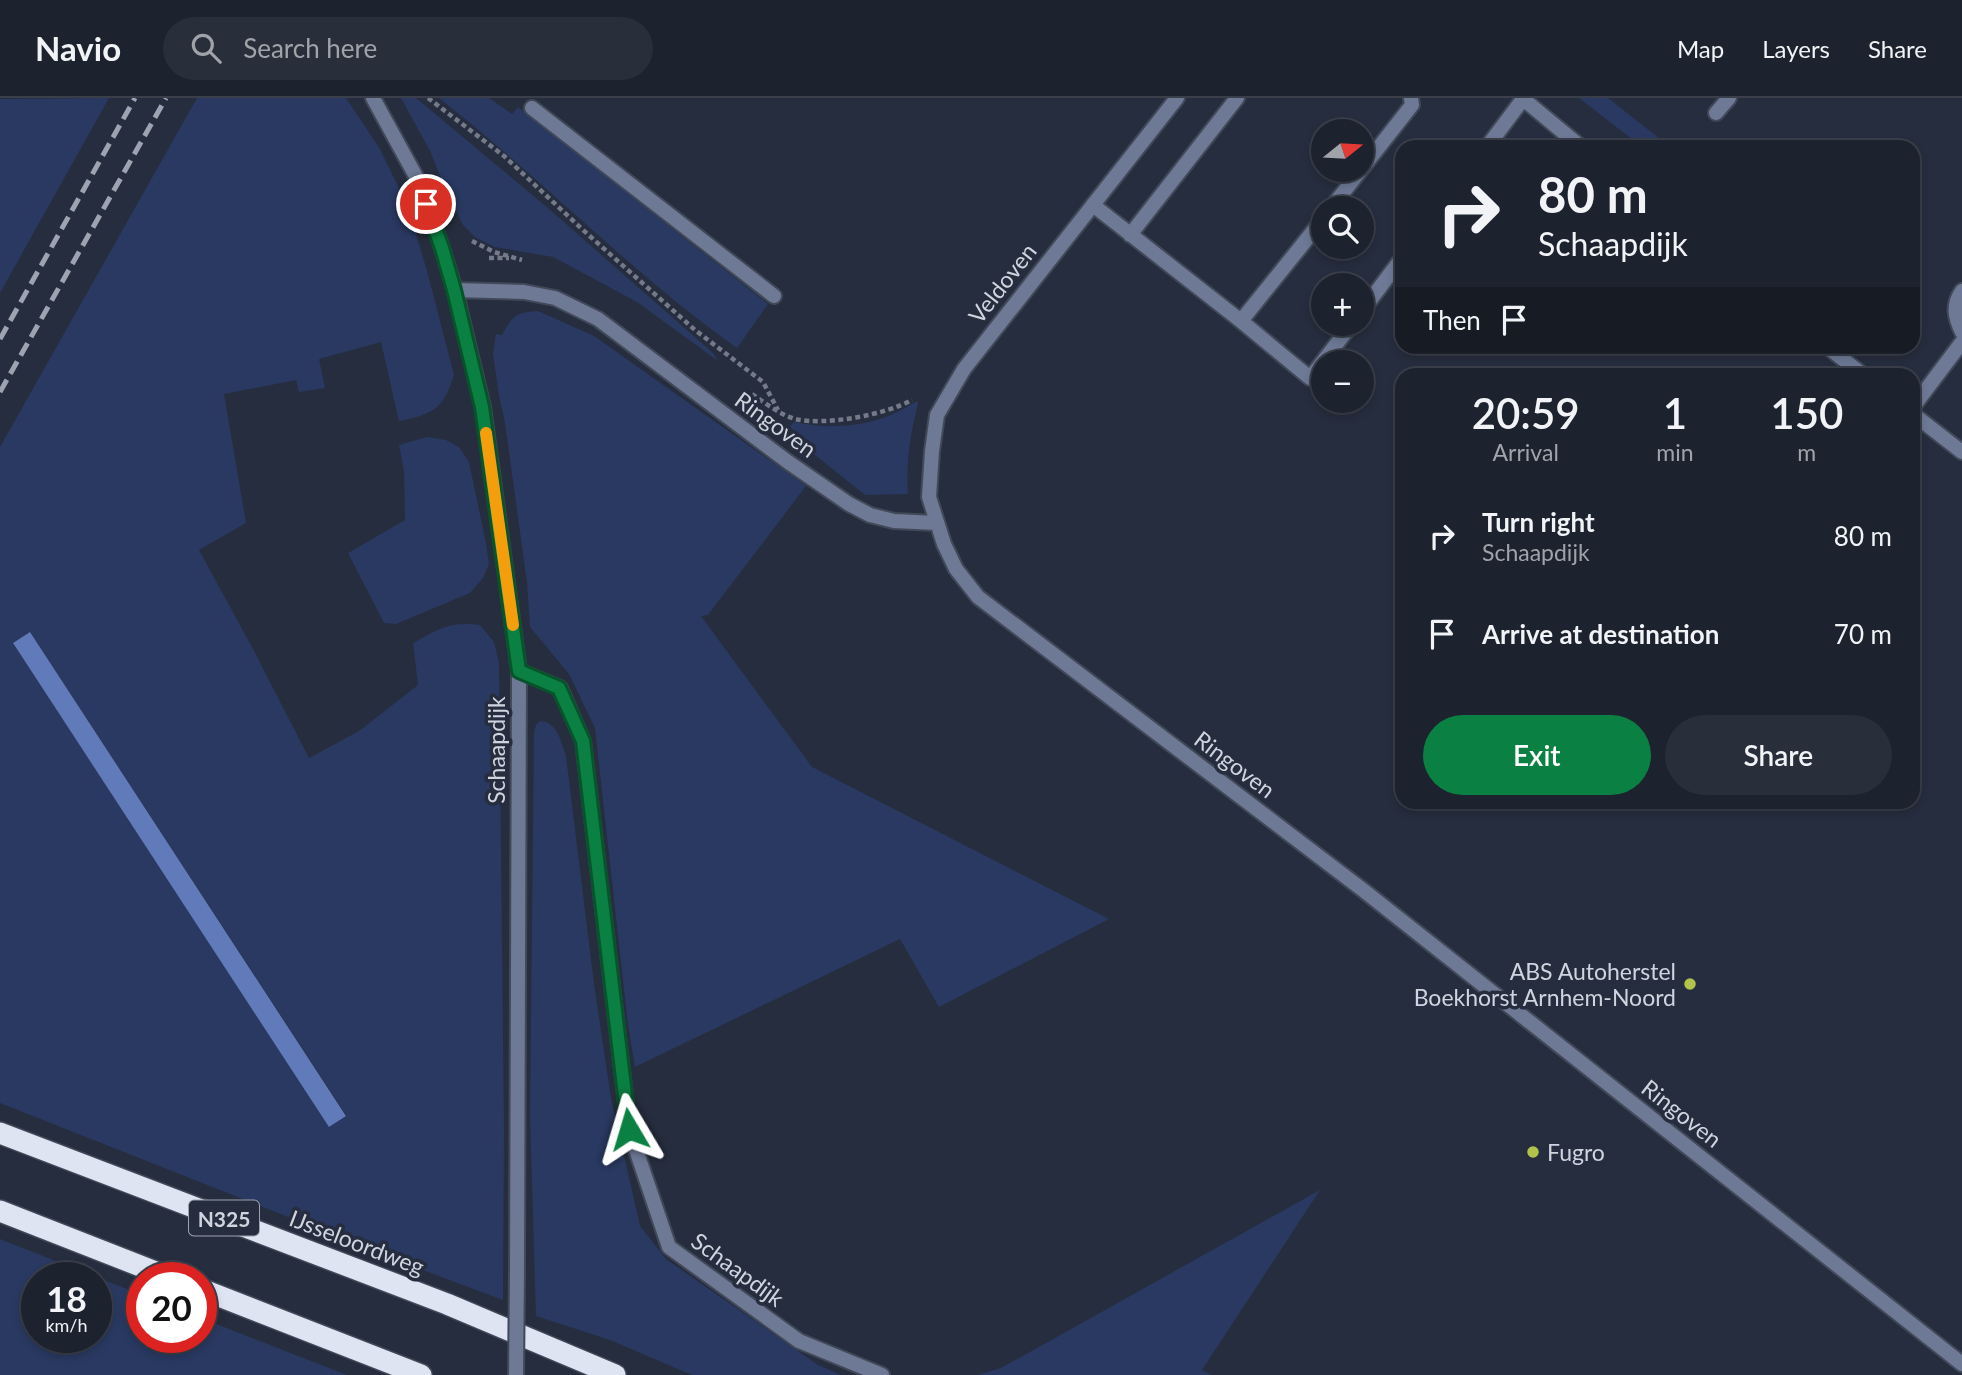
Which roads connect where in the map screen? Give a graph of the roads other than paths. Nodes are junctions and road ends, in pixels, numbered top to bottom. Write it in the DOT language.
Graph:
graph roads {
  1 [pos="373,98"];
  2 [pos="1177,98"];
  3 [pos="1237,98"];
  4 [pos="1412,98"];
  5 [pos="1523,98"];
  6 [pos="1729,98"];
  7 [pos="532,108"];
  8 [pos="1716,113"];
  9 [pos="1492,140"];
  10 [pos="1573,140"];
  11 [pos="1340,196"];
  12 [pos="1093,205"];
  13 [pos="1130,234"];
  14 [pos="1311,234"];
  15 [pos="1395,267"];
  16 [pos="454,290"];
  17 [pos="1962,291"];
  18 [pos="1374,295"];
  19 [pos="774,296"];
  20 [pos="1241,321"];
  21 [pos="1962,332"];
  22 [pos="1343,336"];
  23 [pos="1962,342"];
  24 [pos="1836,354"];
  25 [pos="1854,368"];
  26 [pos="1920,398"];
  27 [pos="1920,419"];
  28 [pos="1962,452"];
  29 [pos="936,523"];
  30 [pos="519,671"];
  31 [pos="0,1133"];
  32 [pos="0,1211"];
  33 [pos="131,1262"];
  34 [pos="217,1295"];
  35 [pos="1962,1364"];
  36 [pos="421,1375"];
  37 [pos="516,1375"];
  38 [pos="614,1375"];
  39 [pos="882,1375"];
  1 -- 16 [label="street, Schaapdijk"];
  2 -- 12 [label="street, Veldoven"];
  3 -- 13 [label="street"];
  4 -- 11 [label="street"];
  5 -- 9 [label="street"];
  5 -- 10 [label="street"];
  6 -- 8 [label="street"];
  7 -- 19 [label="street"];
  12 -- 13 [label="street"];
  12 -- 29 [label="street, Veldoven"];
  13 -- 20 [label="street"];
  14 -- 20 [label="street"];
  15 -- 18 [label="street"];
  16 -- 29 [label="street, Ringoven"];
  16 -- 30 [label="street, Schaapdijk"];
  17 -- 21 [label="street"];
  20 -- 22 [label="street"];
  23 -- 26 [label="street"];
  24 -- 25 [label="street"];
  27 -- 28 [label="street"];
  29 -- 35 [label="street, Ringoven"];
  30 -- 37 [label="street, Schaapdijk, bridge"];
  30 -- 39 [label="street, Schaapdijk"];
  31 -- 38 [label="highway, IJsseloordweg / N325"];
  32 -- 33 [label="highway"];
  34 -- 36 [label="highway"];
}
